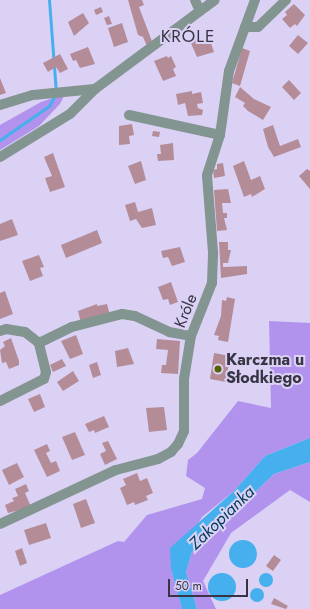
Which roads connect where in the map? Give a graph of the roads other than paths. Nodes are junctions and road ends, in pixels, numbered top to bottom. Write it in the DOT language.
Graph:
graph roads {
  1 [pos="195,0"];
  2 [pos="215,0"];
  3 [pos="255,0"];
  4 [pos="286,0"];
  5 [pos="200,11"];
  6 [pos="244,27"];
  7 [pos="95,89"];
  8 [pos="0,105"];
  9 [pos="129,115"];
  10 [pos="220,136"];
  11 [pos="0,157"];
  12 [pos="0,331"];
  13 [pos="191,336"];
  14 [pos="39,343"];
  15 [pos="0,401"];
  16 [pos="0,524"];
  1 -- 5 [label="lane"];
  2 -- 5 [label="lane"];
  3 -- 6 [label="lane, Króle"];
  4 -- 6 [label="lane"];
  5 -- 7 [label="lane"];
  6 -- 10 [label="lane, Króle"];
  7 -- 8 [label="lane"];
  7 -- 11 [label="lane"];
  9 -- 10 [label="lane"];
  10 -- 13 [label="lane, Króle"];
  12 -- 14 [label="lane"];
  13 -- 14 [label="lane"];
  13 -- 16 [label="lane, Króle"];
  14 -- 15 [label="lane"];
}
